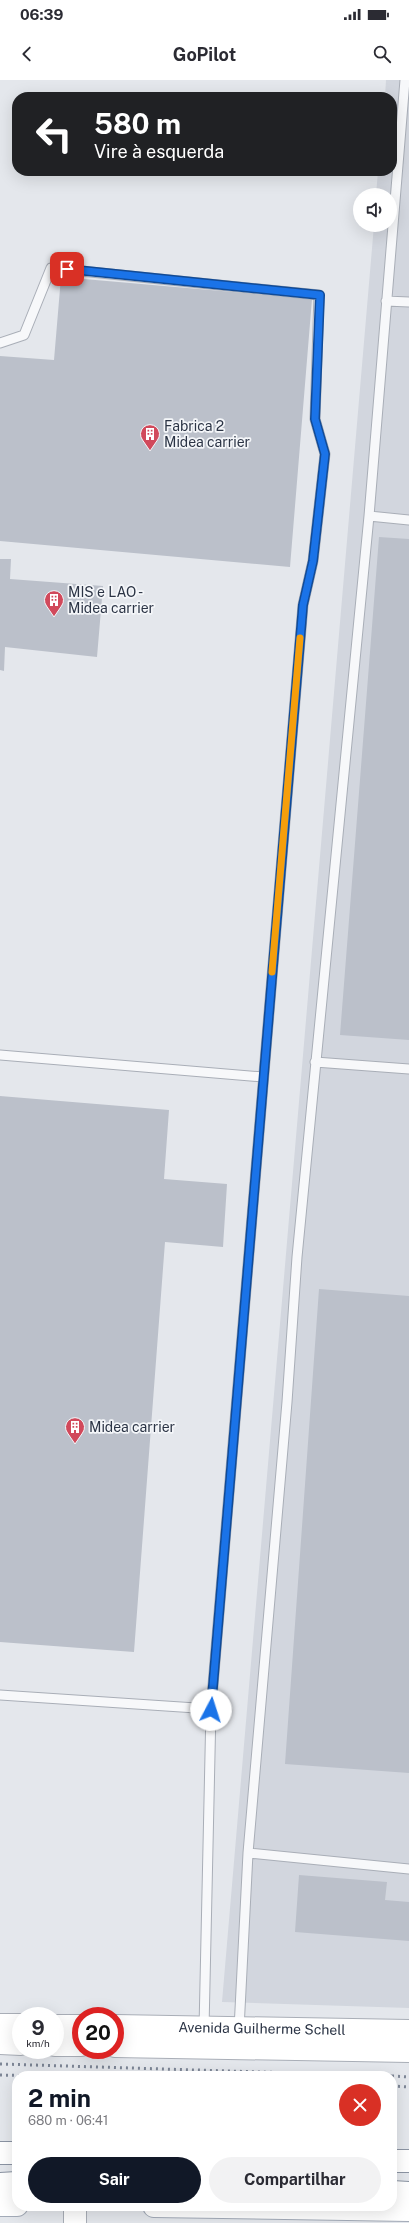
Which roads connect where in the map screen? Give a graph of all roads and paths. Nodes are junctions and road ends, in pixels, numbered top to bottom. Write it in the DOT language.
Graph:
graph roads {
  1 [pos="405,80"];
  2 [pos="397,173"];
  3 [pos="397,176"];
  4 [pos="386,301"];
  5 [pos="409,302"];
  6 [pos="0,343"];
  7 [pos="369,516"];
  8 [pos="409,520"];
  9 [pos="0,1055"];
  10 [pos="315,1062"];
  11 [pos="409,1069"];
  12 [pos="263,1077"];
  13 [pos="0,1695"];
  14 [pos="211,1710"];
  15 [pos="248,1853"];
  16 [pos="409,1869"];
  17 [pos="0,2025"];
  18 [pos="12,2025"];
  19 [pos="124,2027"];
  20 [pos="239,2027"];
  21 [pos="409,2031"];
  22 [pos="204,2037"];
  23 [pos="0,2043"];
  24 [pos="12,2044"];
  25 [pos="124,2045"];
  26 [pos="239,2049"];
  27 [pos="409,2051"];
  28 [pos="0,2153"];
  29 [pos="12,2153"];
  30 [pos="397,2161"];
  31 [pos="409,2161"];
  32 [pos="12,2183"];
  33 [pos="0,2184"];
  34 [pos="397,2192"];
  35 [pos="409,2192"];
  36 [pos="0,2204"];
  37 [pos="12,2205"];
  38 [pos="397,2210"];
  39 [pos="409,2210"];
  40 [pos="75,2211"];
  41 [pos="75,2223"];
  1 -- 2 [label="lane"];
  3 -- 4 [label="lane"];
  4 -- 5 [label="lane"];
  4 -- 7 [label="lane"];
  6 -- 12 [label="lane"];
  7 -- 8 [label="lane"];
  7 -- 10 [label="lane"];
  9 -- 12 [label="lane"];
  10 -- 11 [label="lane"];
  10 -- 15 [label="lane"];
  12 -- 14 [label="lane"];
  13 -- 14 [label="lane"];
  14 -- 22 [label="lane"];
  15 -- 16 [label="lane"];
  15 -- 20 [label="lane"];
  17 -- 18 [label="main road"];
  19 -- 22 [label="main road, Avenida Guilherme Schell"];
  20 -- 21 [label="main road, Avenida Guilherme Schell"];
  20 -- 22 [label="main road, Avenida Guilherme Schell"];
  20 -- 26 [label="lane"];
  22 -- 25 [label="main road, Avenida Guilherme Schell"];
  22 -- 26 [label="main road, Avenida Guilherme Schell"];
  23 -- 24 [label="main road"];
  26 -- 27 [label="main road, Avenida Guilherme Schell"];
  28 -- 29 [label="main road"];
  30 -- 31 [label="main road"];
  32 -- 33 [label="main road"];
  34 -- 35 [label="main road"];
  36 -- 37 [label="main road"];
  38 -- 39 [label="main road"];
  40 -- 41 [label="main road"];
}
